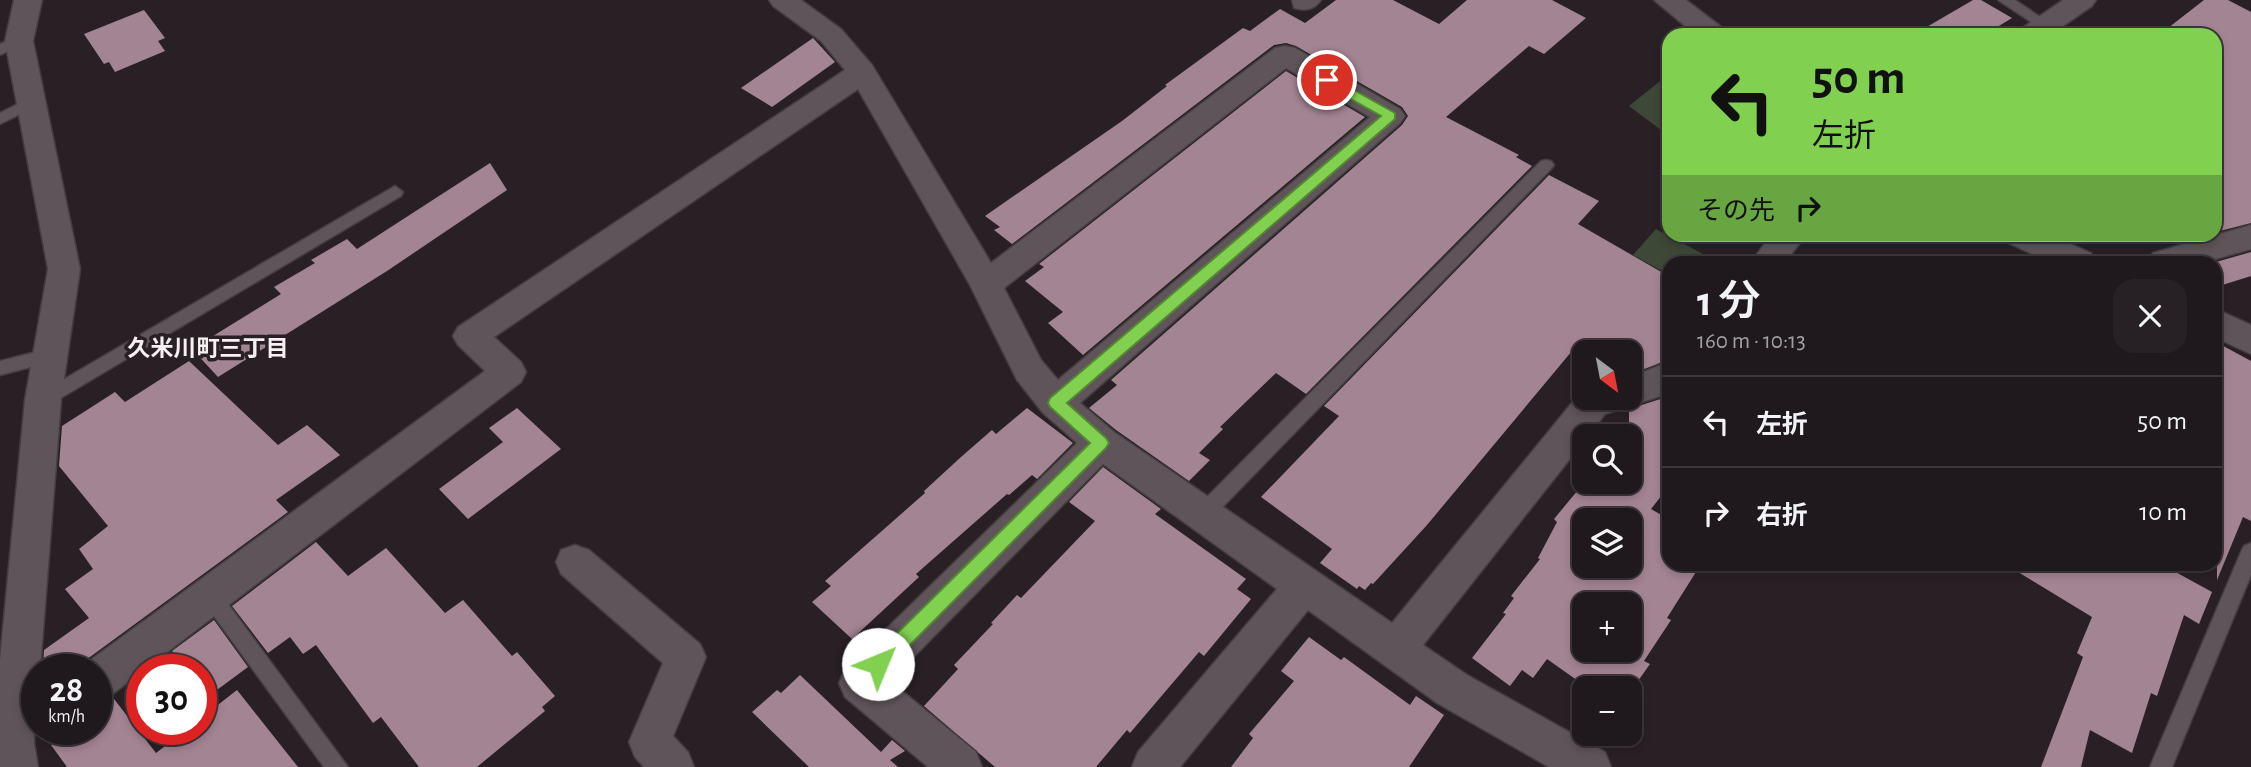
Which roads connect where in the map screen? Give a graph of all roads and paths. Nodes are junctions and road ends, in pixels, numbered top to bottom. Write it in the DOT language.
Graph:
graph roads {
  1 [pos="28,0"];
  2 [pos="783,0"];
  3 [pos="1668,0"];
  4 [pos="2005,0"];
  5 [pos="2082,0"];
  6 [pos="1705,28"];
  7 [pos="2036,28"];
  8 [pos="2041,28"];
  9 [pos="10,46"];
  10 [pos="862,72"];
  11 [pos="32,102"];
  12 [pos="0,120"];
  13 [pos="1546,165"];
  14 [pos="396,192"];
  15 [pos="2251,237"];
  16 [pos="1784,242"];
  17 [pos="2032,242"];
  18 [pos="1772,256"];
  19 [pos="2059,256"];
  20 [pos="2186,256"];
  21 [pos="986,284"];
  22 [pos="2222,325"];
  23 [pos="2251,341"];
  24 [pos="48,356"];
  25 [pos="0,368"];
  26 [pos="1662,381"];
  27 [pos="1642,388"];
  28 [pos="43,400"];
  29 [pos="1056,403"];
  30 [pos="1587,410"];
  31 [pos="1101,443"];
  32 [pos="1202,515"];
  33 [pos="2251,552"];
  34 [pos="575,562"];
  35 [pos="1303,587"];
  36 [pos="210,595"];
  37 [pos="1395,650"];
  38 [pos="28,654"];
  39 [pos="112,669"];
  40 [pos="337,767"];
  41 [pos="673,767"];
  42 [pos="961,767"];
  43 [pos="1153,767"];
  44 [pos="1590,767"];
  45 [pos="2161,767"];
  1 -- 9 [label="street"];
  2 -- 10 [label="street"];
  3 -- 6 [label="street"];
  4 -- 7 [label="lane"];
  5 -- 8 [label="street"];
  9 -- 11 [label="street"];
  10 -- 21 [label="street"];
  10 -- 36 [label="street"];
  11 -- 12 [label="lane"];
  11 -- 24 [label="street"];
  13 -- 32 [label="lane"];
  14 -- 28 [label="lane"];
  15 -- 20 [label="street"];
  16 -- 18 [label="street"];
  17 -- 19 [label="street"];
  21 -- 29 [label="street"];
  21 -- 29 [label="street"];
  22 -- 23 [label="street"];
  24 -- 25 [label="lane"];
  24 -- 28 [label="street"];
  26 -- 27 [label="street"];
  28 -- 38 [label="street"];
  29 -- 31 [label="street"];
  30 -- 37 [label="street"];
  31 -- 32 [label="street"];
  31 -- 42 [label="street"];
  32 -- 35 [label="street"];
  33 -- 45 [label="lane"];
  34 -- 41 [label="street"];
  35 -- 37 [label="street"];
  35 -- 43 [label="street"];
  36 -- 39 [label="street"];
  36 -- 40 [label="lane"];
  37 -- 44 [label="street"];
}
